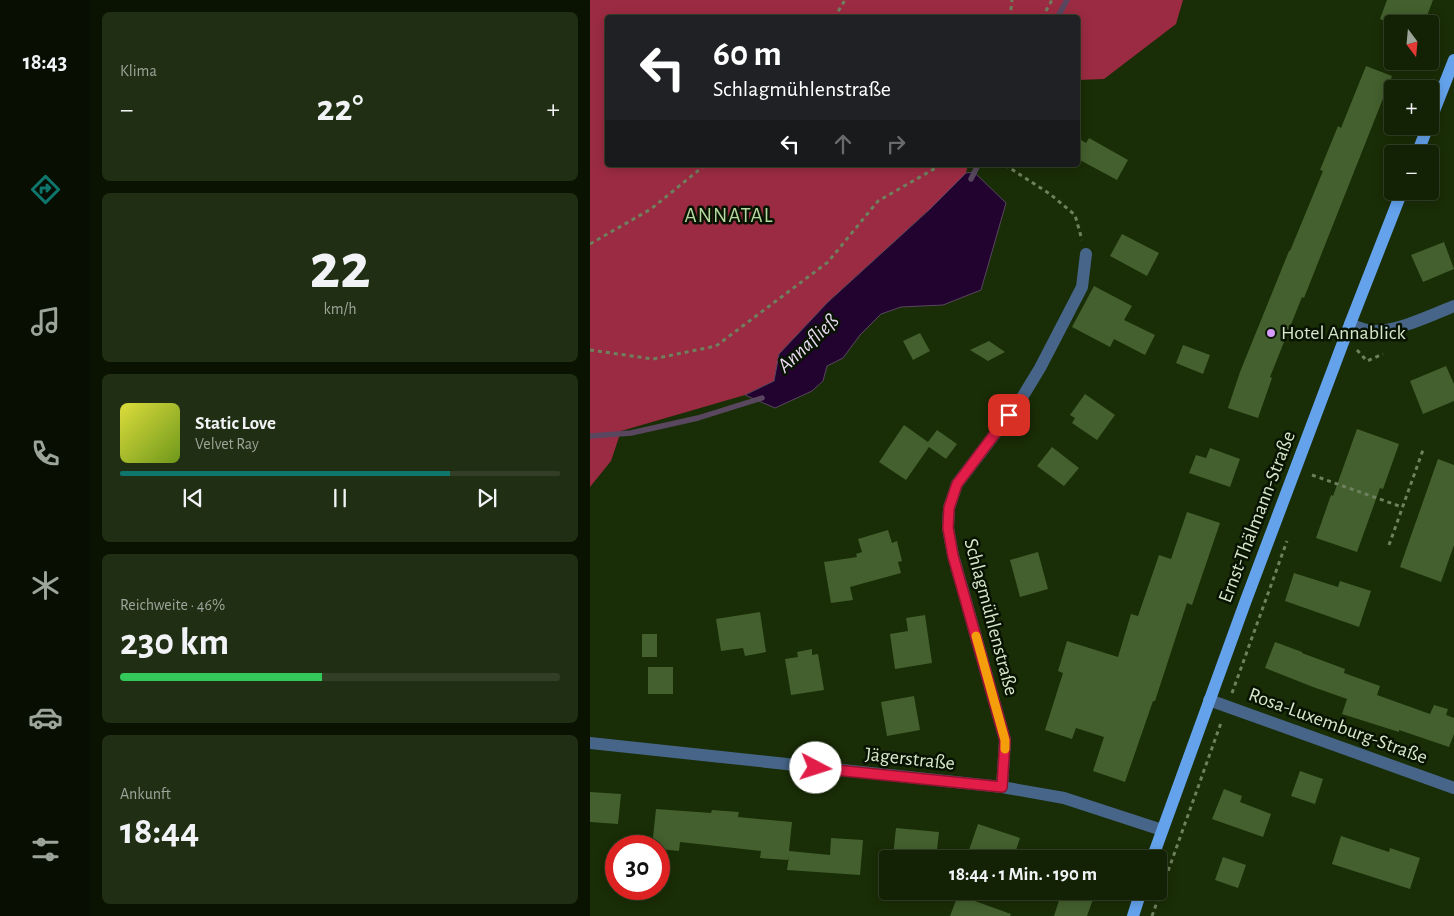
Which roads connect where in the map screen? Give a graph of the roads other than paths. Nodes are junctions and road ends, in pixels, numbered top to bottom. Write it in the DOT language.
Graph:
graph roads {
  1 [pos="1454,60"];
  2 [pos="1439,98"];
  3 [pos="1398,200"];
  4 [pos="1086,254"];
  5 [pos="1454,306"];
  6 [pos="1350,324"];
  7 [pos="1209,700"];
  8 [pos="590,743"];
  9 [pos="1002,787"];
  10 [pos="1454,788"];
  11 [pos="1162,830"];
  12 [pos="1155,850"];
  13 [pos="1138,900"];
  14 [pos="1133,916"];
  1 -- 2 [label="main road"];
  3 -- 6 [label="main road, Ernst-Thälmann-Straße"];
  4 -- 9 [label="street, Schlagmühlenstraße"];
  5 -- 6 [label="street"];
  6 -- 7 [label="main road, Ernst-Thälmann-Straße"];
  7 -- 10 [label="street, Rosa-Luxemburg-Straße"];
  7 -- 11 [label="main road, Ernst-Thälmann-Straße"];
  8 -- 9 [label="street, Jägerstraße"];
  9 -- 11 [label="street, Jägerstraße"];
  11 -- 12 [label="main road, Ernst-Thälmann-Straße"];
  13 -- 14 [label="main road"];
}
